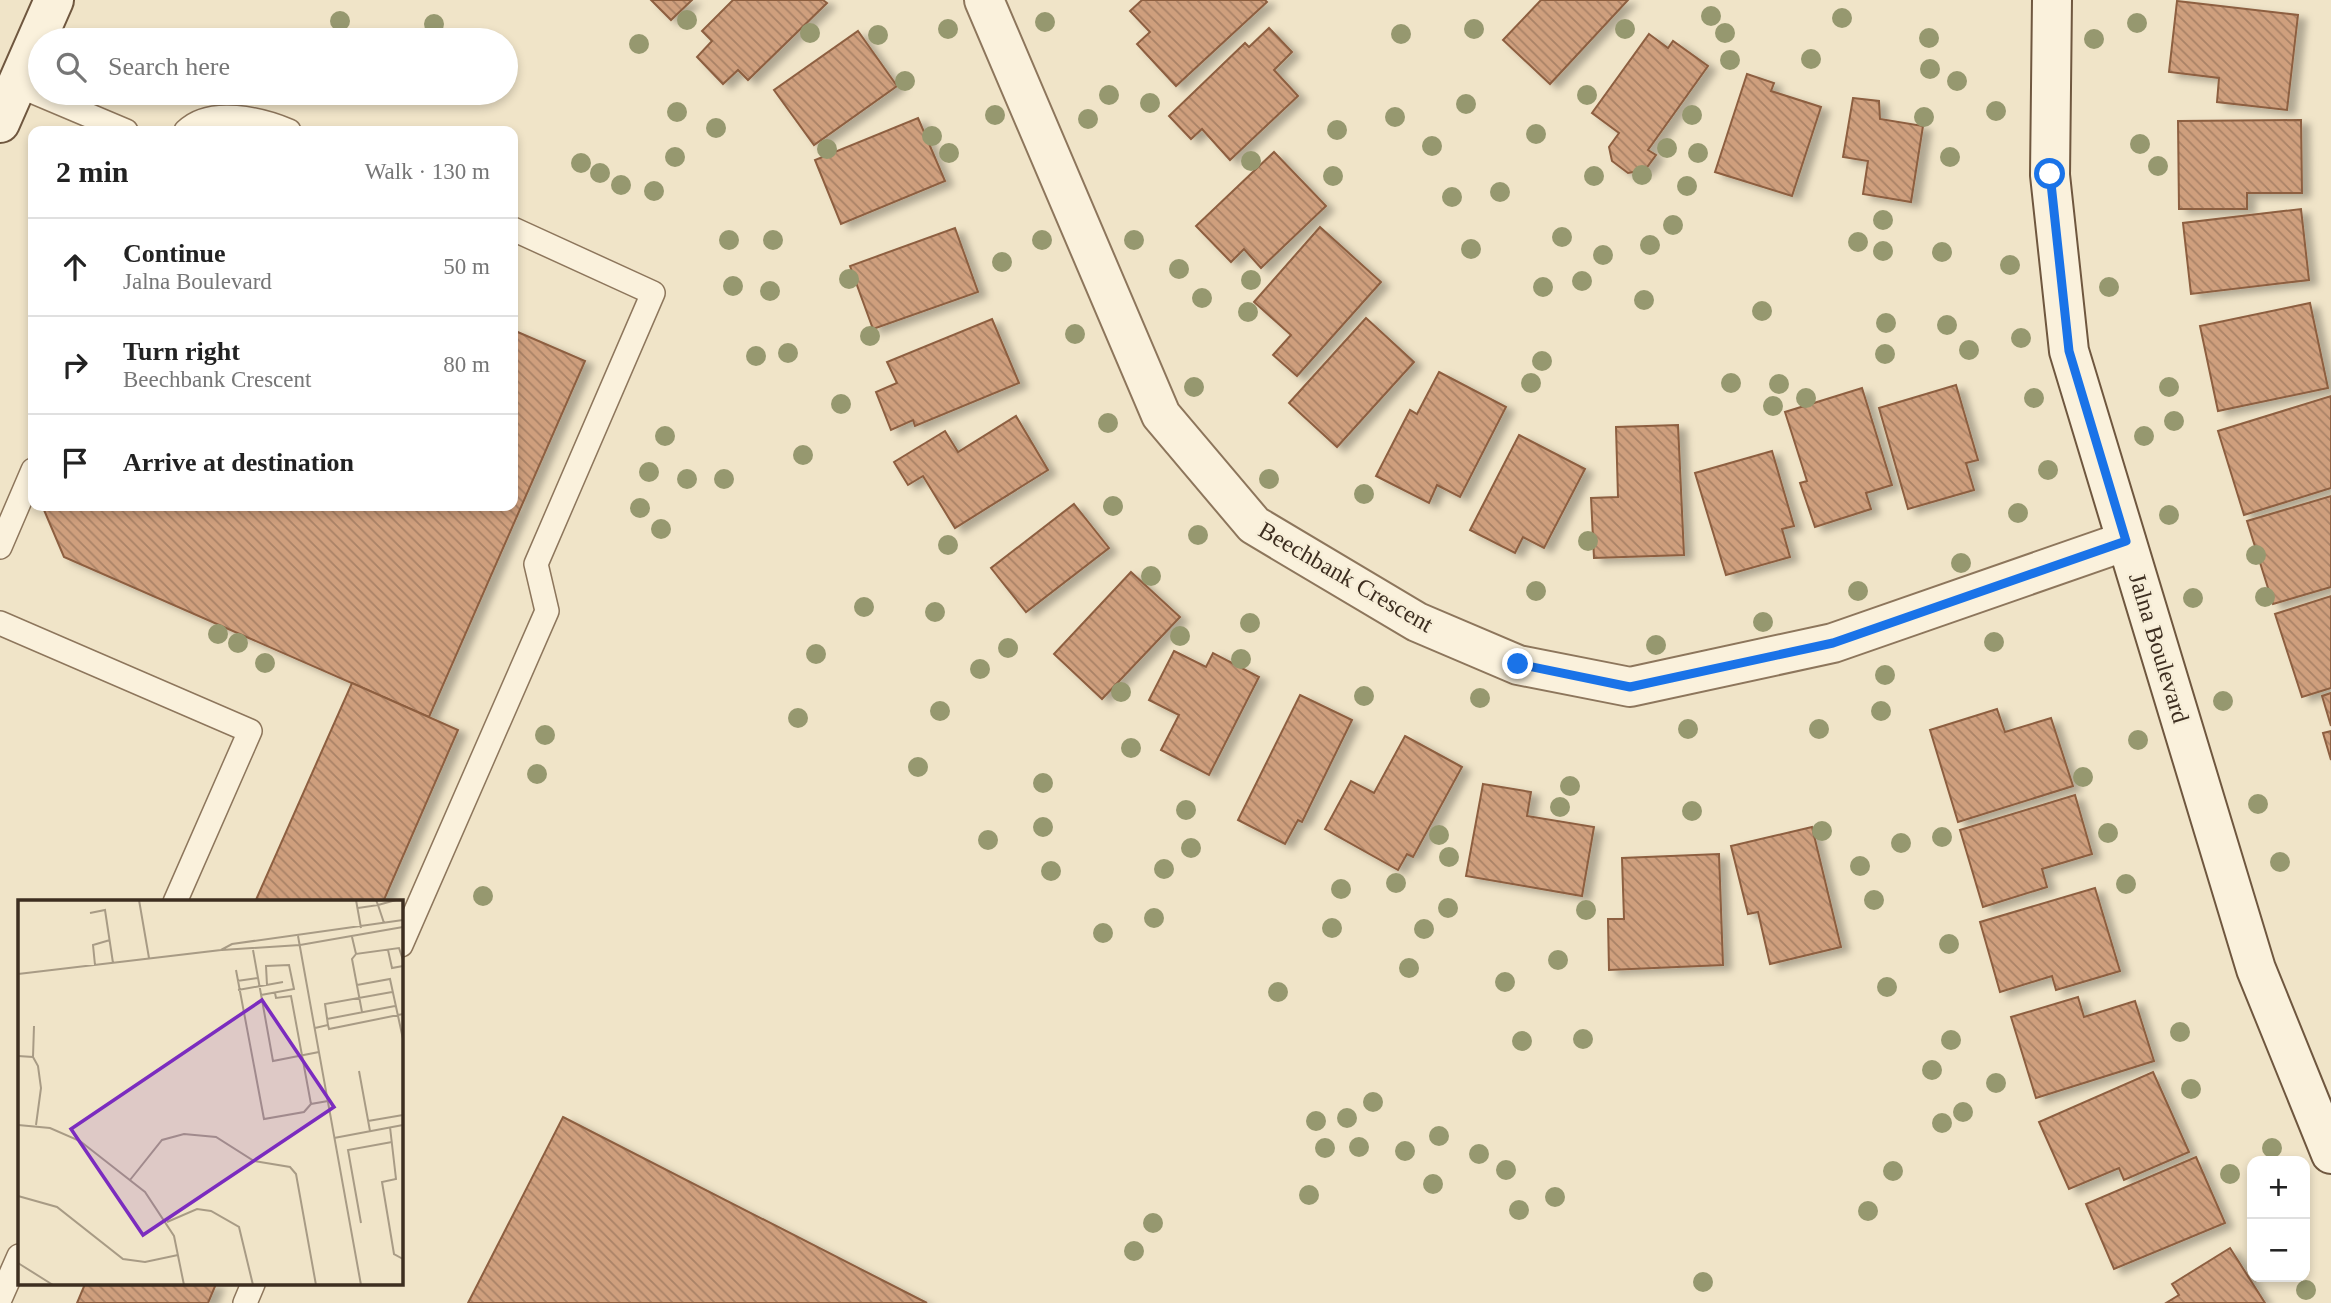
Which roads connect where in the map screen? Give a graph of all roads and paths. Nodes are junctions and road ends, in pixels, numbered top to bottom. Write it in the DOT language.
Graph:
graph roads {
  1 [pos="54,0"];
  2 [pos="984,0"];
  3 [pos="2052,0"];
  4 [pos="41,28"];
  5 [pos="28,58"];
  6 [pos="16,85"];
  7 [pos="28,90"];
  8 [pos="64,105"];
  9 [pos="0,123"];
  10 [pos="114,126"];
  11 [pos="191,126"];
  12 [pos="277,126"];
  13 [pos="518,231"];
  14 [pos="28,483"];
  15 [pos="2126,541"];
  16 [pos="0,547"];
  17 [pos="0,623"];
  18 [pos="176,900"];
  19 [pos="402,943"];
  20 [pos="2331,1154"];
  21 [pos="18,1258"];
  22 [pos="252,1286"];
  23 [pos="0,1299"];
  24 [pos="244,1303"];
  1 -- 4 [label="street"];
  2 -- 15 [label="street, Beechbank Crescent"];
  3 -- 15 [label="street, Jalna Boulevard"];
  5 -- 6 [label="street"];
  6 -- 7 [label="lane"];
  6 -- 9 [label="street"];
  8 -- 10 [label="lane"];
  11 -- 12 [label="lane"];
  13 -- 19 [label="lane"];
  14 -- 16 [label="lane"];
  15 -- 20 [label="street, Jalna Boulevard"];
  17 -- 18 [label="lane"];
  21 -- 23 [label="lane"];
  22 -- 24 [label="lane"];
}
